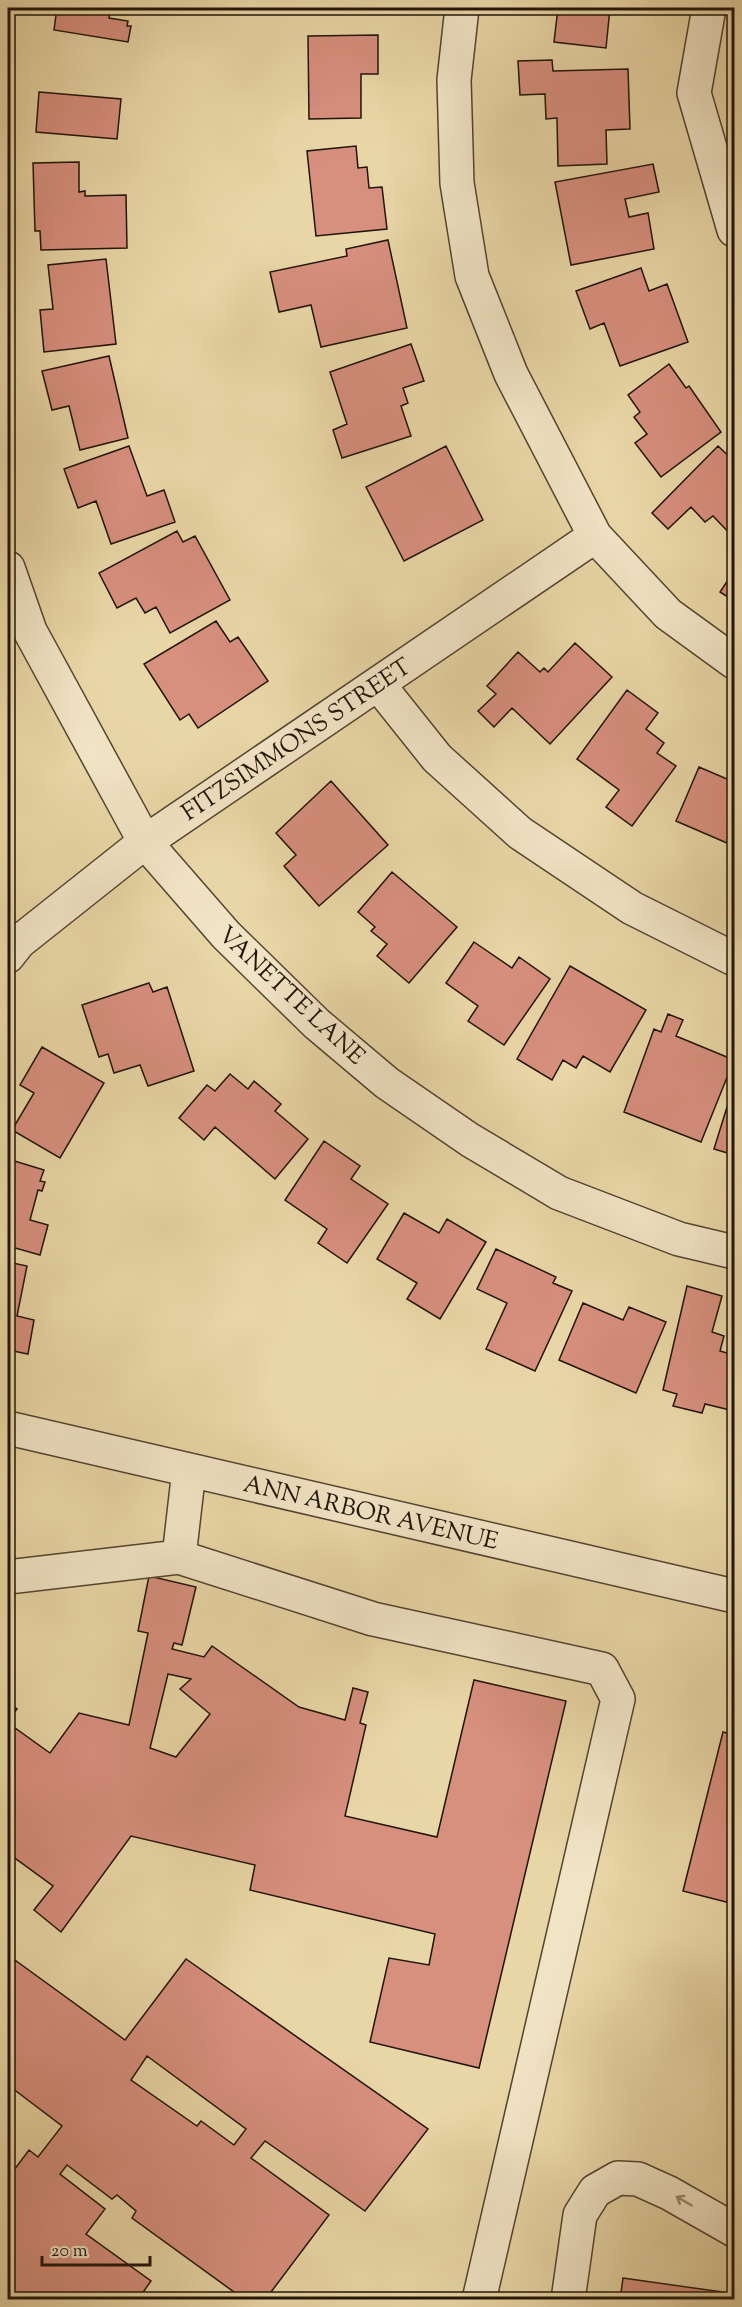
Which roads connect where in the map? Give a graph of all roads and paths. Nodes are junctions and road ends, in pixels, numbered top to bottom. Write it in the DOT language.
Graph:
graph roads {
  1 [pos="462,8"];
  2 [pos="709,8"];
  3 [pos="735,230"];
  4 [pos="595,536"];
  5 [pos="8,568"];
  6 [pos="735,662"];
  7 [pos="378,684"];
  8 [pos="145,842"];
  9 [pos="8,956"];
  10 [pos="735,959"];
  11 [pos="735,1252"];
  12 [pos="8,1428"];
  13 [pos="189,1470"];
  14 [pos="178,1557"];
  15 [pos="8,1577"];
  16 [pos="735,1596"];
  17 [pos="735,2230"];
  18 [pos="479,2300"];
  19 [pos="568,2300"];
  1 -- 4 [label="street"];
  2 -- 3 [label="street"];
  4 -- 6 [label="street"];
  4 -- 7 [label="street, FITZSIMMONS STREET"];
  5 -- 8 [label="street, VANETTE LANE"];
  7 -- 8 [label="street, FITZSIMMONS STREET"];
  7 -- 10 [label="street"];
  8 -- 9 [label="street, FITZSIMMONS STREET"];
  8 -- 11 [label="street, VANETTE LANE"];
  12 -- 13 [label="street, ANN ARBOR AVENUE"];
  13 -- 14 [label="street"];
  13 -- 16 [label="street, ANN ARBOR AVENUE"];
  14 -- 15 [label="street"];
  14 -- 18 [label="street"];
  17 -- 19 [label="street, one-way"];
}
